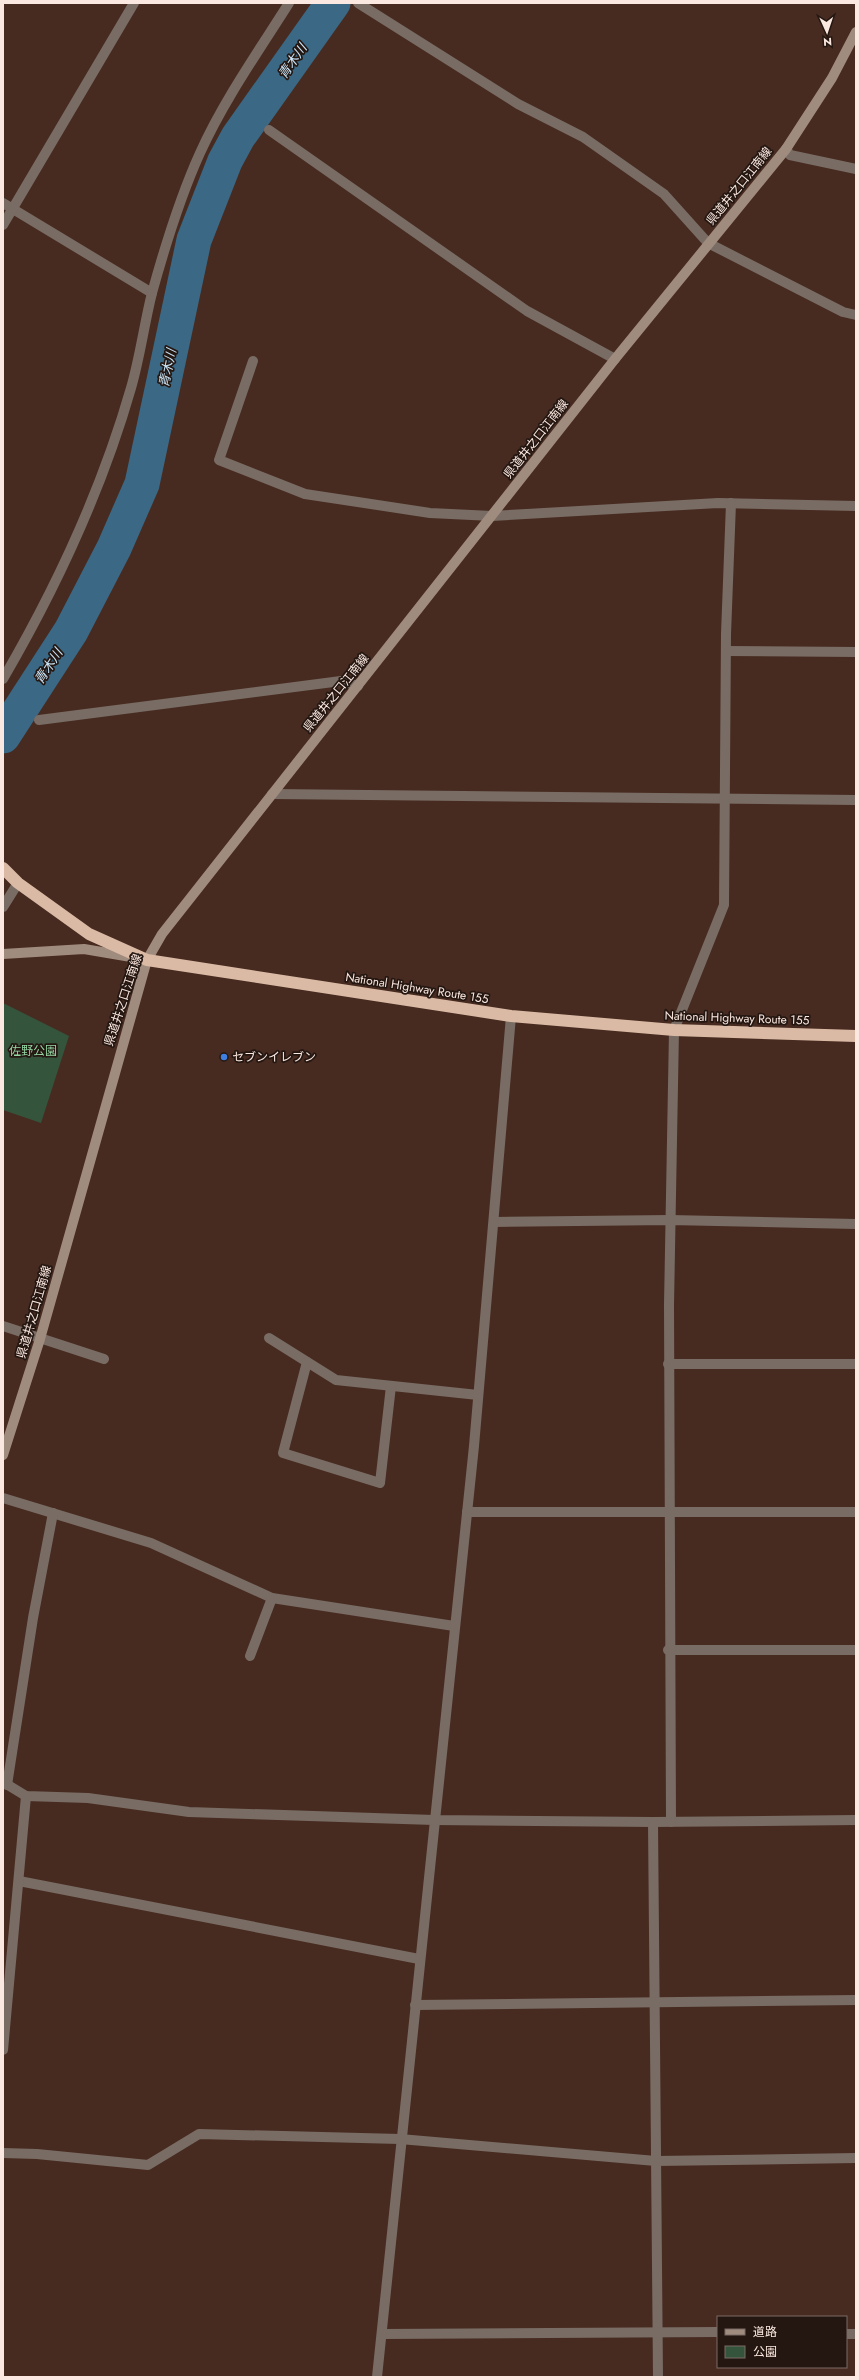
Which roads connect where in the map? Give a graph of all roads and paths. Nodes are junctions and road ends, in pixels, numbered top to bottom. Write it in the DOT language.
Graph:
graph roads {
  1 [pos="134,3"];
  2 [pos="289,3"];
  3 [pos="358,3"];
  4 [pos="856,32"];
  5 [pos="270,130"];
  6 [pos="786,149"];
  7 [pos="856,169"];
  8 [pos="3,203"];
  9 [pos="13,209"];
  10 [pos="3,225"];
  11 [pos="708,243"];
  12 [pos="152,293"];
  13 [pos="856,315"];
  14 [pos="615,359"];
  15 [pos="253,361"];
  16 [pos="731,503"];
  17 [pos="856,506"];
  18 [pos="492,516"];
  19 [pos="726,651"];
  20 [pos="856,652"];
  21 [pos="3,679"];
  22 [pos="358,686"];
  23 [pos="39,720"];
  24 [pos="272,794"];
  25 [pos="726,800"];
  26 [pos="856,800"];
  27 [pos="3,868"];
  28 [pos="18,883"];
  29 [pos="3,907"];
  30 [pos="3,954"];
  31 [pos="147,960"];
  32 [pos="511,1016"];
  33 [pos="674,1030"];
  34 [pos="856,1036"];
  35 [pos="670,1220"];
  36 [pos="494,1222"];
  37 [pos="856,1224"];
  38 [pos="3,1326"];
  39 [pos="269,1338"];
  40 [pos="40,1339"];
  41 [pos="104,1359"];
  42 [pos="307,1362"];
  43 [pos="668,1364"];
  44 [pos="856,1364"];
  45 [pos="392,1386"];
  46 [pos="478,1395"];
  47 [pos="3,1455"];
  48 [pos="3,1498"];
  49 [pos="467,1512"];
  50 [pos="668,1512"];
  51 [pos="856,1512"];
  52 [pos="53,1513"];
  53 [pos="272,1598"];
  54 [pos="454,1626"];
  55 [pos="668,1650"];
  56 [pos="856,1650"];
  57 [pos="250,1656"];
  58 [pos="5,1784"];
  59 [pos="26,1796"];
  60 [pos="434,1820"];
  61 [pos="856,1820"];
  62 [pos="653,1822"];
  63 [pos="671,1822"];
  64 [pos="19,1881"];
  65 [pos="419,1959"];
  66 [pos="856,2000"];
  67 [pos="655,2002"];
  68 [pos="414,2004"];
  69 [pos="5,2012"];
  70 [pos="3,2050"];
  71 [pos="400,2139"];
  72 [pos="3,2153"];
  73 [pos="856,2158"];
  74 [pos="656,2161"];
  75 [pos="658,2331"];
  76 [pos="717,2332"];
  77 [pos="382,2334"];
  78 [pos="377,2377"];
  79 [pos="658,2377"];
  1 -- 9 [label="street"];
  2 -- 12 [label="street"];
  3 -- 11 [label="street"];
  4 -- 6 [label="main road, 県道井之口江南線"];
  5 -- 14 [label="street"];
  6 -- 7 [label="street"];
  6 -- 11 [label="main road, 県道井之口江南線"];
  8 -- 9 [label="street"];
  9 -- 10 [label="street"];
  9 -- 12 [label="street"];
  11 -- 13 [label="street"];
  11 -- 14 [label="main road, 県道井之口江南線"];
  12 -- 21 [label="street"];
  14 -- 18 [label="main road, 県道井之口江南線"];
  15 -- 18 [label="street"];
  16 -- 17 [label="street"];
  16 -- 18 [label="street"];
  16 -- 19 [label="street"];
  18 -- 22 [label="main road, 県道井之口江南線"];
  19 -- 20 [label="street"];
  19 -- 25 [label="street"];
  22 -- 23 [label="street"];
  22 -- 24 [label="main road, 県道井之口江南線"];
  24 -- 25 [label="street"];
  24 -- 31 [label="main road, 県道井之口江南線"];
  25 -- 26 [label="street"];
  25 -- 33 [label="street"];
  27 -- 28 [label="highway, National Highway Route 155"];
  28 -- 29 [label="street"];
  28 -- 31 [label="highway, National Highway Route 155"];
  30 -- 31 [label="main road"];
  31 -- 32 [label="highway, National Highway Route 155"];
  31 -- 40 [label="main road, 県道井之口江南線"];
  32 -- 33 [label="highway, National Highway Route 155"];
  32 -- 36 [label="street"];
  33 -- 34 [label="highway, National Highway Route 155"];
  33 -- 35 [label="street"];
  35 -- 36 [label="street"];
  35 -- 37 [label="street"];
  35 -- 43 [label="street"];
  36 -- 46 [label="street"];
  38 -- 40 [label="street"];
  39 -- 42 [label="street"];
  40 -- 41 [label="street"];
  40 -- 47 [label="main road, 県道井之口江南線"];
  42 -- 45 [label="street"];
  42 -- 45 [label="street"];
  43 -- 44 [label="street"];
  43 -- 50 [label="street"];
  45 -- 46 [label="street"];
  46 -- 49 [label="street"];
  48 -- 52 [label="street"];
  49 -- 50 [label="street"];
  49 -- 54 [label="street"];
  50 -- 51 [label="street"];
  50 -- 55 [label="street"];
  52 -- 53 [label="street"];
  52 -- 58 [label="street"];
  53 -- 54 [label="street"];
  53 -- 57 [label="street"];
  54 -- 60 [label="street"];
  55 -- 56 [label="street"];
  55 -- 63 [label="street"];
  58 -- 59 [label="street"];
  59 -- 60 [label="street"];
  59 -- 64 [label="street"];
  60 -- 62 [label="street"];
  60 -- 65 [label="street"];
  61 -- 63 [label="street"];
  62 -- 63 [label="street"];
  62 -- 67 [label="street"];
  64 -- 65 [label="street"];
  64 -- 69 [label="street"];
  65 -- 68 [label="street"];
  66 -- 67 [label="street"];
  67 -- 68 [label="street"];
  67 -- 74 [label="street"];
  68 -- 71 [label="street"];
  69 -- 70 [label="street"];
  71 -- 72 [label="street"];
  71 -- 74 [label="street"];
  71 -- 77 [label="street"];
  73 -- 74 [label="street"];
  74 -- 75 [label="street"];
  75 -- 76 [label="street"];
  75 -- 77 [label="street"];
  75 -- 79 [label="street"];
  77 -- 78 [label="street"];
}
